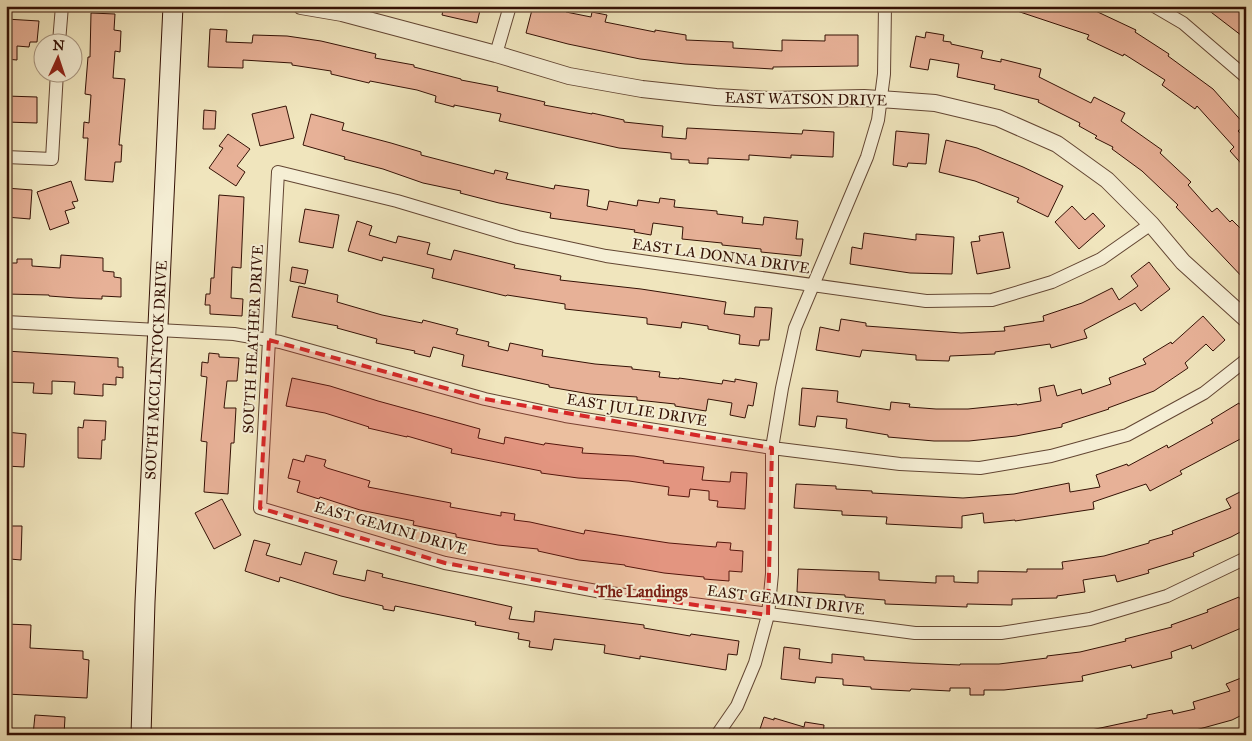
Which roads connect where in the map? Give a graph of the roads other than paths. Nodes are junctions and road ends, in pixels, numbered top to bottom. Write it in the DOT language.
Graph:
graph roads {
  1 [pos="62,6"];
  2 [pos="173,6"];
  3 [pos="300,6"];
  4 [pos="510,6"];
  5 [pos="885,6"];
  6 [pos="1154,6"];
  7 [pos="60,32"];
  8 [pos="496,54"];
  9 [pos="1246,77"];
  10 [pos="56,82"];
  11 [pos="881,99"];
  12 [pos="6,157"];
  13 [pos="278,172"];
  14 [pos="1152,224"];
  15 [pos="813,285"];
  16 [pos="1246,319"];
  17 [pos="6,322"];
  18 [pos="158,330"];
  19 [pos="269,340"];
  20 [pos="1246,360"];
  21 [pos="772,448"];
  22 [pos="260,508"];
  23 [pos="1246,558"];
  24 [pos="768,615"];
  25 [pos="141,735"];
  26 [pos="716,735"];
  1 -- 7 [label="street"];
  2 -- 18 [label="main road, SOUTH MCCLINTOCK DRIVE"];
  3 -- 8 [label="street, EAST WATSON DRIVE"];
  4 -- 8 [label="street"];
  5 -- 11 [label="street"];
  6 -- 9 [label="street"];
  8 -- 11 [label="street, EAST WATSON DRIVE"];
  10 -- 12 [label="street"];
  11 -- 14 [label="street, EAST WATSON DRIVE"];
  11 -- 15 [label="street"];
  13 -- 15 [label="street, EAST LA DONNA DRIVE"];
  13 -- 19 [label="street, SOUTH HEATHER DRIVE"];
  14 -- 15 [label="street, EAST LA DONNA DRIVE"];
  14 -- 16 [label="street, EAST WATSON DRIVE"];
  15 -- 21 [label="street"];
  17 -- 18 [label="street, EAST JULIE DRIVE"];
  18 -- 19 [label="street, EAST JULIE DRIVE"];
  18 -- 25 [label="main road, SOUTH MCCLINTOCK DRIVE"];
  19 -- 21 [label="street, EAST JULIE DRIVE"];
  19 -- 22 [label="street, SOUTH HEATHER DRIVE"];
  20 -- 21 [label="street, EAST JULIE DRIVE"];
  21 -- 24 [label="street"];
  22 -- 24 [label="street, EAST GEMINI DRIVE"];
  23 -- 24 [label="street, EAST GEMINI DRIVE"];
  24 -- 26 [label="street"];
}
